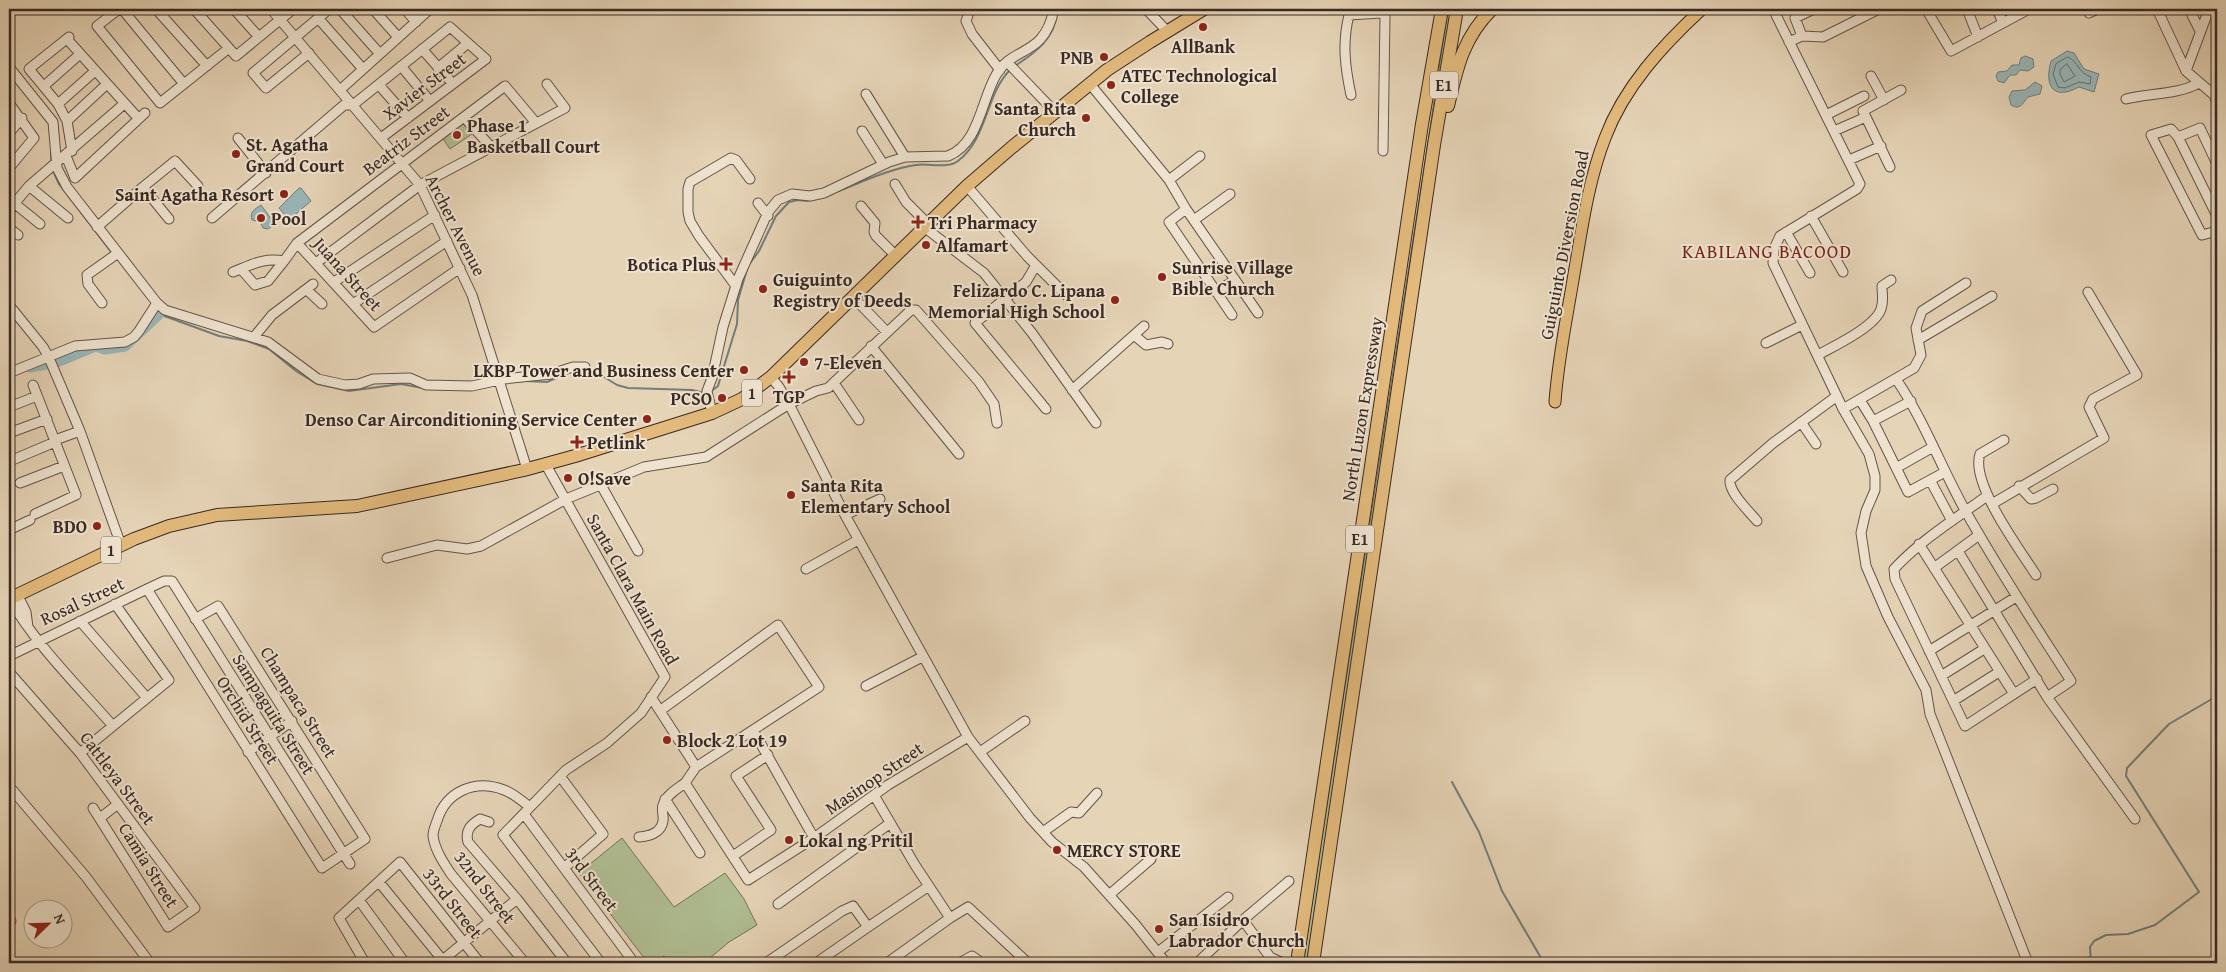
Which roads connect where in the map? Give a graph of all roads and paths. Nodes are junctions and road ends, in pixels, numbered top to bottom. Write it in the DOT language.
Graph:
graph roads {
  1 [pos="121,9"];
  2 [pos="156,9"];
  3 [pos="194,9"];
  4 [pos="234,9"];
  5 [pos="272,9"];
  6 [pos="293,9"];
  7 [pos="330,9"];
  8 [pos="340,9"];
  9 [pos="373,9"];
  10 [pos="405,9"];
  11 [pos="430,9"];
  12 [pos="970,9"];
  13 [pos="1054,9"];
  14 [pos="1146,9"];
  15 [pos="1204,9"];
  16 [pos="1442,9"];
  17 [pos="1457,9"];
  18 [pos="1492,9"];
  19 [pos="1702,9"];
  20 [pos="1773,9"];
  21 [pos="1814,9"];
  22 [pos="1879,9"];
  23 [pos="1926,9"];
  24 [pos="1967,9"];
  25 [pos="1997,9"];
  26 [pos="2027,9"];
  27 [pos="2087,9"];
  28 [pos="2098,9"];
  29 [pos="2157,9"];
  30 [pos="2189,9"];
  31 [pos="2209,9"];
  32 [pos="1348,12"];
  33 [pos="318,18"];
  34 [pos="280,19"];
  35 [pos="416,22"];
  36 [pos="2003,23"];
  37 [pos="1167,31"];
  38 [pos="2200,31"];
  39 [pos="1802,36"];
  40 [pos="1978,36"];
  41 [pos="259,37"];
  42 [pos="295,37"];
  43 [pos="398,38"];
  44 [pos="1790,42"];
  45 [pos="468,43"];
  46 [pos="229,48"];
  47 [pos="422,49"];
  48 [pos="309,53"];
  49 [pos="80,54"];
  50 [pos="380,54"];
  51 [pos="1009,64"];
  52 [pos="207,66"];
  53 [pos="401,66"];
  54 [pos="9,67"];
  55 [pos="438,68"];
  56 [pos="363,69"];
  57 [pos="1000,70"];
  58 [pos="95,71"];
  59 [pos="2186,71"];
  60 [pos="1871,76"];
  61 [pos="2199,83"];
  62 [pos="107,84"];
  63 [pos="184,84"];
  64 [pos="379,84"];
  65 [pos="453,84"];
  66 [pos="547,84"];
  67 [pos="1090,84"];
  68 [pos="44,86"];
  69 [pos="340,90"];
  70 [pos="1901,90"];
  71 [pos="866,94"];
  72 [pos="1351,95"];
  73 [pos="2216,95"];
  74 [pos="1864,96"];
  75 [pos="2126,99"];
  76 [pos="1884,100"];
  77 [pos="430,101"];
  78 [pos="9,103"];
  79 [pos="58,104"];
  80 [pos="124,104"];
  81 [pos="353,105"];
  82 [pos="1055,112"];
  83 [pos="1826,116"];
  84 [pos="464,117"];
  85 [pos="1866,117"];
  86 [pos="22,118"];
  87 [pos="408,118"];
  88 [pos="67,120"];
  89 [pos="536,123"];
  90 [pos="862,131"];
  91 [pos="1834,131"];
  92 [pos="9,133"];
  93 [pos="2178,137"];
  94 [pos="238,138"];
  95 [pos="381,138"];
  96 [pos="1434,146"];
  97 [pos="1881,146"];
  98 [pos="491,147"];
  99 [pos="1383,151"];
  100 [pos="69,153"];
  101 [pos="1200,156"];
  102 [pos="905,157"];
  103 [pos="1849,160"];
  104 [pos="56,163"];
  105 [pos="402,164"];
  106 [pos="883,164"];
  107 [pos="2217,164"];
  108 [pos="1890,167"];
  109 [pos="9,168"];
  110 [pos="266,173"];
  111 [pos="750,179"];
  112 [pos="1168,180"];
  113 [pos="895,184"];
  114 [pos="420,185"];
  115 [pos="29,186"];
  116 [pos="198,186"];
  117 [pos="967,186"];
  118 [pos="143,187"];
  119 [pos="1230,194"];
  120 [pos="758,203"];
  121 [pos="12,206"];
  122 [pos="861,206"];
  123 [pos="1186,209"];
  124 [pos="435,215"];
  125 [pos="768,216"];
  126 [pos="1811,216"];
  127 [pos="2217,216"];
  128 [pos="68,218"];
  129 [pos="212,218"];
  130 [pos="169,219"];
  131 [pos="1194,220"];
  132 [pos="40,224"];
  133 [pos="926,226"];
  134 [pos="97,227"];
  135 [pos="9,228"];
  136 [pos="2217,230"];
  137 [pos="1786,232"];
  138 [pos="18,235"];
  139 [pos="447,241"];
  140 [pos="298,242"];
  141 [pos="116,255"];
  142 [pos="895,255"];
  143 [pos="284,261"];
  144 [pos="316,263"];
  145 [pos="1036,265"];
  146 [pos="460,268"];
  147 [pos="1843,272"];
  148 [pos="1810,273"];
  149 [pos="1235,280"];
  150 [pos="1891,280"];
  151 [pos="334,282"];
  152 [pos="1966,283"];
  153 [pos="736,286"];
  154 [pos="1216,292"];
  155 [pos="2088,292"];
  156 [pos="1066,295"];
  157 [pos="1992,296"];
  158 [pos="853,297"];
  159 [pos="1006,301"];
  160 [pos="102,303"];
  161 [pos="157,303"];
  162 [pos="322,304"];
  163 [pos="353,304"];
  164 [pos="11,312"];
  165 [pos="1258,314"];
  166 [pos="1232,315"];
  167 [pos="1802,325"];
  168 [pos="1144,326"];
  169 [pos="887,332"];
  170 [pos="1134,335"];
  171 [pos="254,337"];
  172 [pos="1918,340"];
  173 [pos="1766,343"];
  174 [pos="1168,344"];
  175 [pos="871,346"];
  176 [pos="1818,355"];
  177 [pos="49,357"];
  178 [pos="585,367"];
  179 [pos="9,374"];
  180 [pos="771,378"];
  181 [pos="1896,379"];
  182 [pos="499,380"];
  183 [pos="834,383"];
  184 [pos="33,385"];
  185 [pos="1072,390"];
  186 [pos="38,396"];
  187 [pos="1837,396"];
  188 [pos="1860,400"];
  189 [pos="1911,401"];
  190 [pos="1555,402"];
  191 [pos="789,404"];
  192 [pos="9,407"];
  193 [pos="1046,409"];
  194 [pos="1843,409"];
  195 [pos="712,413"];
  196 [pos="46,419"];
  197 [pos="859,420"];
  198 [pos="1873,421"];
  199 [pos="1801,422"];
  200 [pos="997,423"];
  201 [pos="1096,423"];
  202 [pos="80,431"];
  203 [pos="9,433"];
  204 [pos="2004,440"];
  205 [pos="55,441"];
  206 [pos="1816,444"];
  207 [pos="1933,447"];
  208 [pos="959,454"];
  209 [pos="10,461"];
  210 [pos="546,465"];
  211 [pos="64,466"];
  212 [pos="1896,468"];
  213 [pos="527,470"];
  214 [pos="1945,472"];
  215 [pos="1930,480"];
  216 [pos="20,483"];
  217 [pos="601,485"];
  218 [pos="2019,486"];
  219 [pos="2053,489"];
  220 [pos="566,499"];
  221 [pos="880,500"];
  222 [pos="1989,500"];
  223 [pos="1966,511"];
  224 [pos="844,515"];
  225 [pos="1757,521"];
  226 [pos="1952,521"];
  227 [pos="10,527"];
  228 [pos="1979,535"];
  229 [pos="858,540"];
  230 [pos="1919,544"];
  231 [pos="121,545"];
  232 [pos="638,551"];
  233 [pos="1958,551"];
  234 [pos="388,558"];
  235 [pos="1934,568"];
  236 [pos="806,569"];
  237 [pos="2036,575"];
  238 [pos="172,581"];
  239 [pos="147,589"];
  240 [pos="12,597"];
  241 [pos="2016,597"];
  242 [pos="115,604"];
  243 [pos="1995,611"];
  244 [pos="195,619"];
  245 [pos="80,621"];
  246 [pos="1970,626"];
  247 [pos="38,640"];
  248 [pos="1984,649"];
  249 [pos="1929,651"];
  250 [pos="9,656"];
  251 [pos="922,657"];
  252 [pos="9,672"];
  253 [pos="1999,672"];
  254 [pos="1941,676"];
  255 [pos="2036,679"];
  256 [pos="866,686"];
  257 [pos="2014,694"];
  258 [pos="651,697"];
  259 [pos="2047,697"];
  260 [pos="146,698"];
  261 [pos="1953,701"];
  262 [pos="661,710"];
  263 [pos="1025,721"];
  264 [pos="292,722"];
  265 [pos="112,726"];
  266 [pos="753,730"];
  267 [pos="270,737"];
  268 [pos="968,737"];
  269 [pos="80,752"];
  270 [pos="248,752"];
  271 [pos="980,752"];
  272 [pos="768,755"];
  273 [pos="696,767"];
  274 [pos="560,776"];
  275 [pos="685,783"];
  276 [pos="9,786"];
  277 [pos="1096,793"];
  278 [pos="874,795"];
  279 [pos="665,799"];
  280 [pos="118,804"];
  281 [pos="93,808"];
  282 [pos="527,810"];
  283 [pos="100,818"];
  284 [pos="2135,819"];
  285 [pos="489,822"];
  286 [pos="889,824"];
  287 [pos="1043,832"];
  288 [pos="639,837"];
  289 [pos="814,838"];
  290 [pos="700,853"];
  291 [pos="344,854"];
  292 [pos="733,856"];
  293 [pos="1151,860"];
  294 [pos="350,864"];
  295 [pos="564,868"];
  296 [pos="1289,881"];
  297 [pos="379,882"];
  298 [pos="929,886"];
  299 [pos="1109,895"];
  300 [pos="1228,897"];
  301 [pos="518,899"];
  302 [pos="358,900"];
  303 [pos="778,904"];
  304 [pos="195,908"];
  305 [pos="950,918"];
  306 [pos="1243,920"];
  307 [pos="491,921"];
  308 [pos="868,927"];
  309 [pos="464,943"];
  310 [pos="1158,952"];
  311 [pos="442,962"];
  312 [pos="150,963"];
  313 [pos="365,963"];
  314 [pos="405,963"];
  315 [pos="480,963"];
  316 [pos="525,963"];
  317 [pos="567,963"];
  318 [pos="601,963"];
  319 [pos="629,963"];
  320 [pos="766,963"];
  321 [pos="816,963"];
  322 [pos="887,963"];
  323 [pos="959,963"];
  324 [pos="982,963"];
  325 [pos="1028,963"];
  326 [pos="1166,963"];
  327 [pos="1197,963"];
  328 [pos="1282,963"];
  329 [pos="1297,963"];
  330 [pos="1313,963"];
  331 [pos="2028,963"];
  1 -- 63 [label="street"];
  1 -- 63 [label="street"];
  2 -- 52 [label="street"];
  3 -- 46 [label="street"];
  4 -- 41 [label="street"];
  5 -- 34 [label="street, Archer Avenue"];
  6 -- 34 [label="street"];
  7 -- 33 [label="street"];
  8 -- 50 [label="street"];
  9 -- 43 [label="street"];
  10 -- 35 [label="street"];
  11 -- 35 [label="street"];
  12 -- 57 [label="street"];
  13 -- 51 [label="street"];
  14 -- 37 [label="street"];
  15 -- 37 [label="highway, 1"];
  16 -- 329 [label="highway, North Luzon Expressway / E1"];
  17 -- 96 [label="highway, North Luzon Expressway / E1"];
  18 -- 96 [label="highway"];
  19 -- 190 [label="main road, Guiguinto Diversion Road"];
  20 -- 44 [label="street"];
  21 -- 39 [label="street"];
  22 -- 39 [label="street"];
  23 -- 40 [label="street"];
  24 -- 40 [label="street"];
  25 -- 36 [label="street"];
  26 -- 36 [label="street"];
  27 -- 28 [label="street"];
  29 -- 59 [label="street"];
  30 -- 38 [label="street"];
  31 -- 38 [label="street"];
  32 -- 72 [label="street"];
  32 -- 99 [label="street"];
  33 -- 42 [label="street"];
  33 -- 56 [label="street"];
  34 -- 41 [label="street"];
  34 -- 42 [label="street, Archer Avenue"];
  35 -- 43 [label="street"];
  36 -- 40 [label="street"];
  37 -- 67 [label="highway, 1"];
  38 -- 59 [label="street"];
  39 -- 44 [label="street"];
  41 -- 46 [label="street"];
  42 -- 48 [label="street, Archer Avenue"];
  42 -- 48 [label="street"];
  43 -- 50 [label="street"];
  44 -- 83 [label="street"];
  45 -- 47 [label="street"];
  45 -- 55 [label="street"];
  45 -- 65 [label="street, Xavier Street"];
  46 -- 52 [label="street"];
  47 -- 53 [label="street"];
  47 -- 55 [label="street"];
  48 -- 69 [label="street, Archer Avenue"];
  49 -- 58 [label="street"];
  49 -- 68 [label="street"];
  49 -- 68 [label="street"];
  50 -- 56 [label="street"];
  51 -- 57 [label="street"];
  51 -- 82 [label="street"];
  52 -- 63 [label="street"];
  53 -- 64 [label="street"];
  53 -- 77 [label="street"];
  54 -- 104 [label="street"];
  55 -- 65 [label="street"];
  56 -- 69 [label="street"];
  57 -- 102 [label="street"];
  58 -- 62 [label="street"];
  58 -- 79 [label="street"];
  59 -- 61 [label="street"];
  60 -- 76 [label="street"];
  61 -- 73 [label="street"];
  61 -- 75 [label="street"];
  62 -- 80 [label="street"];
  62 -- 88 [label="street"];
  64 -- 81 [label="street"];
  64 -- 87 [label="street"];
  65 -- 77 [label="street, Xavier Street"];
  66 -- 89 [label="street"];
  67 -- 82 [label="highway, 1"];
  67 -- 112 [label="street"];
  68 -- 79 [label="street"];
  69 -- 81 [label="street, Archer Avenue"];
  70 -- 76 [label="street"];
  71 -- 102 [label="street"];
  74 -- 83 [label="street"];
  76 -- 85 [label="street"];
  77 -- 87 [label="street, Xavier Street"];
  78 -- 86 [label="street"];
  79 -- 88 [label="street"];
  80 -- 100 [label="street"];
  80 -- 100 [label="street"];
  81 -- 95 [label="street, Archer Avenue"];
  81 -- 110 [label="street"];
  82 -- 117 [label="highway, 1"];
  83 -- 91 [label="street"];
  84 -- 89 [label="street, Beatriz Street"];
  84 -- 98 [label="street"];
  84 -- 105 [label="street, Beatriz Street"];
  85 -- 91 [label="street"];
  85 -- 97 [label="street"];
  86 -- 92 [label="street"];
  86 -- 109 [label="street"];
  87 -- 95 [label="street, Xavier Street"];
  88 -- 100 [label="street"];
  89 -- 98 [label="street"];
  90 -- 106 [label="street"];
  91 -- 103 [label="street"];
  93 -- 107 [label="street"];
  93 -- 127 [label="street"];
  93 -- 136 [label="street"];
  94 -- 110 [label="street"];
  95 -- 105 [label="street, Archer Avenue"];
  96 -- 330 [label="highway, North Luzon Expressway / E1"];
  97 -- 103 [label="street"];
  97 -- 108 [label="street"];
  98 -- 114 [label="street"];
  100 -- 104 [label="street"];
  101 -- 112 [label="street"];
  102 -- 106 [label="street"];
  103 -- 126 [label="street"];
  104 -- 115 [label="street"];
  104 -- 134 [label="street"];
  105 -- 114 [label="street, Archer Avenue"];
  105 -- 140 [label="street, Beatriz Street"];
  106 -- 125 [label="street"];
  110 -- 129 [label="street"];
  111 -- 153 [label="street"];
  112 -- 123 [label="street"];
  113 -- 133 [label="street"];
  114 -- 124 [label="street, Archer Avenue"];
  114 -- 144 [label="street"];
  115 -- 121 [label="street"];
  115 -- 128 [label="street"];
  116 -- 118 [label="street"];
  117 -- 133 [label="highway, 1"];
  117 -- 145 [label="street"];
  118 -- 130 [label="street"];
  118 -- 134 [label="street"];
  119 -- 131 [label="street"];
  120 -- 125 [label="street"];
  121 -- 132 [label="street"];
  122 -- 142 [label="street"];
  123 -- 131 [label="street"];
  123 -- 154 [label="street"];
  124 -- 139 [label="street, Archer Avenue"];
  124 -- 151 [label="street"];
  125 -- 153 [label="street"];
  126 -- 137 [label="street"];
  126 -- 147 [label="street"];
  131 -- 149 [label="street"];
  133 -- 142 [label="highway, 1"];
  133 -- 159 [label="street"];
  134 -- 141 [label="street"];
  135 -- 138 [label="street"];
  137 -- 148 [label="street"];
  137 -- 167 [label="street"];
  139 -- 146 [label="street, Archer Avenue"];
  139 -- 163 [label="street"];
  140 -- 143 [label="street, Beatriz Street"];
  140 -- 144 [label="street, Juana Street"];
  141 -- 160 [label="street"];
  141 -- 161 [label="street"];
  142 -- 158 [label="highway, 1"];
  143 -- 143 [label="street, Beatriz Street"];
  144 -- 151 [label="street, Juana Street"];
  145 -- 156 [label="street"];
  145 -- 159 [label="street"];
  146 -- 163 [label="street, Juana Street"];
  146 -- 182 [label="street, Archer Avenue"];
  149 -- 154 [label="street"];
  149 -- 165 [label="street"];
  150 -- 176 [label="street"];
  151 -- 163 [label="street, Juana Street"];
  152 -- 172 [label="street"];
  153 -- 195 [label="street"];
  154 -- 166 [label="street"];
  155 -- 218 [label="street"];
  157 -- 172 [label="street"];
  158 -- 169 [label="street"];
  158 -- 180 [label="highway, 1"];
  159 -- 185 [label="street"];
  159 -- 193 [label="street"];
  161 -- 171 [label="street"];
  161 -- 177 [label="street"];
  162 -- 171 [label="street"];
  164 -- 177 [label="street"];
  167 -- 173 [label="street"];
  167 -- 176 [label="street"];
  168 -- 170 [label="street"];
  169 -- 175 [label="street"];
  169 -- 200 [label="street"];
  170 -- 174 [label="street"];
  170 -- 185 [label="street"];
  171 -- 182 [label="street"];
  172 -- 181 [label="street"];
  175 -- 183 [label="street"];
  175 -- 208 [label="street"];
  176 -- 187 [label="street"];
  177 -- 179 [label="street"];
  177 -- 202 [label="street"];
  178 -- 182 [label="street"];
  180 -- 191 [label="street"];
  180 -- 195 [label="highway, 1"];
  181 -- 188 [label="street"];
  181 -- 189 [label="street"];
  182 -- 213 [label="street, Archer Avenue"];
  183 -- 191 [label="street"];
  183 -- 197 [label="street"];
  184 -- 186 [label="street"];
  185 -- 201 [label="street"];
  186 -- 192 [label="street"];
  186 -- 196 [label="street"];
  187 -- 194 [label="street"];
  187 -- 199 [label="street"];
  188 -- 194 [label="street"];
  188 -- 198 [label="street"];
  189 -- 198 [label="street"];
  189 -- 207 [label="street"];
  191 -- 217 [label="street"];
  191 -- 224 [label="street"];
  194 -- 331 [label="street"];
  195 -- 210 [label="highway, 1"];
  196 -- 203 [label="street"];
  196 -- 205 [label="street"];
  198 -- 212 [label="street"];
  199 -- 206 [label="street"];
  199 -- 225 [label="street"];
  202 -- 205 [label="street"];
  202 -- 231 [label="street"];
  204 -- 222 [label="street"];
  205 -- 209 [label="street"];
  205 -- 211 [label="street"];
  207 -- 212 [label="street"];
  207 -- 214 [label="street"];
  210 -- 213 [label="highway, 1"];
  210 -- 220 [label="street, Santa Clara Main Road"];
  211 -- 216 [label="street"];
  211 -- 227 [label="street"];
  212 -- 215 [label="street"];
  213 -- 231 [label="highway, 1"];
  214 -- 215 [label="street"];
  214 -- 223 [label="street"];
  215 -- 226 [label="street"];
  217 -- 220 [label="street"];
  217 -- 232 [label="street"];
  218 -- 219 [label="street"];
  218 -- 222 [label="street"];
  220 -- 234 [label="street"];
  220 -- 258 [label="street, Santa Clara Main Road"];
  221 -- 224 [label="street"];
  222 -- 223 [label="street"];
  222 -- 237 [label="street"];
  223 -- 226 [label="street"];
  223 -- 228 [label="street"];
  224 -- 229 [label="street"];
  226 -- 230 [label="street"];
  228 -- 233 [label="street"];
  228 -- 241 [label="street"];
  229 -- 236 [label="street"];
  229 -- 251 [label="street"];
  230 -- 235 [label="street"];
  230 -- 249 [label="street"];
  231 -- 240 [label="highway, 1"];
  233 -- 235 [label="street"];
  233 -- 243 [label="street"];
  235 -- 246 [label="street"];
  238 -- 239 [label="street, Rosal Street"];
  238 -- 244 [label="street, Sampaguita Street"];
  239 -- 242 [label="street, Rosal Street"];
  239 -- 270 [label="street, Orchid Street"];
  240 -- 247 [label="street"];
  241 -- 243 [label="street"];
  241 -- 259 [label="street"];
  242 -- 245 [label="street, Rosal Street"];
  242 -- 260 [label="street"];
  243 -- 246 [label="street"];
  243 -- 255 [label="street"];
  244 -- 264 [label="street, Champaca Street"];
  244 -- 267 [label="street, Sampaguita Street"];
  245 -- 247 [label="street, Rosal Street"];
  245 -- 260 [label="street"];
  246 -- 248 [label="street"];
  246 -- 249 [label="street"];
  247 -- 250 [label="street, Rosal Street"];
  247 -- 265 [label="street"];
  248 -- 253 [label="street"];
  248 -- 254 [label="street"];
  249 -- 254 [label="street"];
  251 -- 256 [label="street"];
  251 -- 268 [label="street"];
  252 -- 269 [label="street, Cattleya Street"];
  253 -- 257 [label="street"];
  253 -- 261 [label="street"];
  254 -- 261 [label="street"];
  255 -- 257 [label="street"];
  255 -- 259 [label="street"];
  257 -- 261 [label="street"];
  258 -- 262 [label="street"];
  258 -- 274 [label="street, Santa Clara Main Road"];
  259 -- 284 [label="street"];
  260 -- 265 [label="street"];
  262 -- 266 [label="street"];
  262 -- 273 [label="street"];
  263 -- 271 [label="street"];
  264 -- 267 [label="street"];
  264 -- 291 [label="street, Champaca Street"];
  265 -- 269 [label="street"];
  266 -- 272 [label="street"];
  266 -- 273 [label="street"];
  267 -- 270 [label="street"];
  267 -- 291 [label="street, Sampaguita Street"];
  268 -- 271 [label="street"];
  268 -- 278 [label="street, Masinop Street"];
  269 -- 280 [label="street, Cattleya Street"];
  270 -- 291 [label="street, Orchid Street"];
  271 -- 287 [label="street"];
  272 -- 289 [label="street"];
  272 -- 292 [label="street"];
  273 -- 275 [label="street"];
  274 -- 282 [label="street, Santa Clara Main Road"];
  274 -- 295 [label="street"];
  275 -- 279 [label="street"];
  275 -- 292 [label="street"];
  276 -- 312 [label="street"];
  277 -- 287 [label="street"];
  278 -- 286 [label="street"];
  278 -- 289 [label="street, Masinop Street"];
  279 -- 288 [label="street"];
  279 -- 290 [label="street"];
  280 -- 283 [label="street, Camia Street"];
  280 -- 304 [label="street, Cattleya Street"];
  281 -- 283 [label="street, Camia Street"];
  282 -- 295 [label="street, 3rd Street"];
  282 -- 307 [label="street, 32nd Street"];
  282 -- 318 [label="street, Santa Clara Main Road"];
  283 -- 304 [label="street, Camia Street"];
  285 -- 301 [label="street"];
  286 -- 298 [label="street"];
  286 -- 303 [label="street"];
  287 -- 299 [label="street"];
  289 -- 292 [label="street, Masinop Street"];
  291 -- 294 [label="street, Sampaguita Street"];
  293 -- 299 [label="street"];
  295 -- 319 [label="street, 3rd Street"];
  296 -- 306 [label="street"];
  297 -- 302 [label="street"];
  297 -- 309 [label="street, 33rd Street"];
  297 -- 311 [label="street"];
  298 -- 305 [label="street"];
  298 -- 308 [label="street"];
  299 -- 310 [label="street"];
  300 -- 310 [label="street"];
  301 -- 307 [label="street"];
  301 -- 317 [label="street"];
  302 -- 313 [label="street"];
  302 -- 314 [label="street"];
  305 -- 322 [label="street"];
  305 -- 325 [label="street"];
  306 -- 327 [label="street"];
  306 -- 328 [label="street"];
  307 -- 309 [label="street"];
  307 -- 316 [label="street, 32nd Street"];
  308 -- 320 [label="street"];
  308 -- 321 [label="street"];
  309 -- 311 [label="street"];
  309 -- 315 [label="street, 33rd Street"];
  310 -- 326 [label="street"];
  323 -- 324 [label="street"];
}
